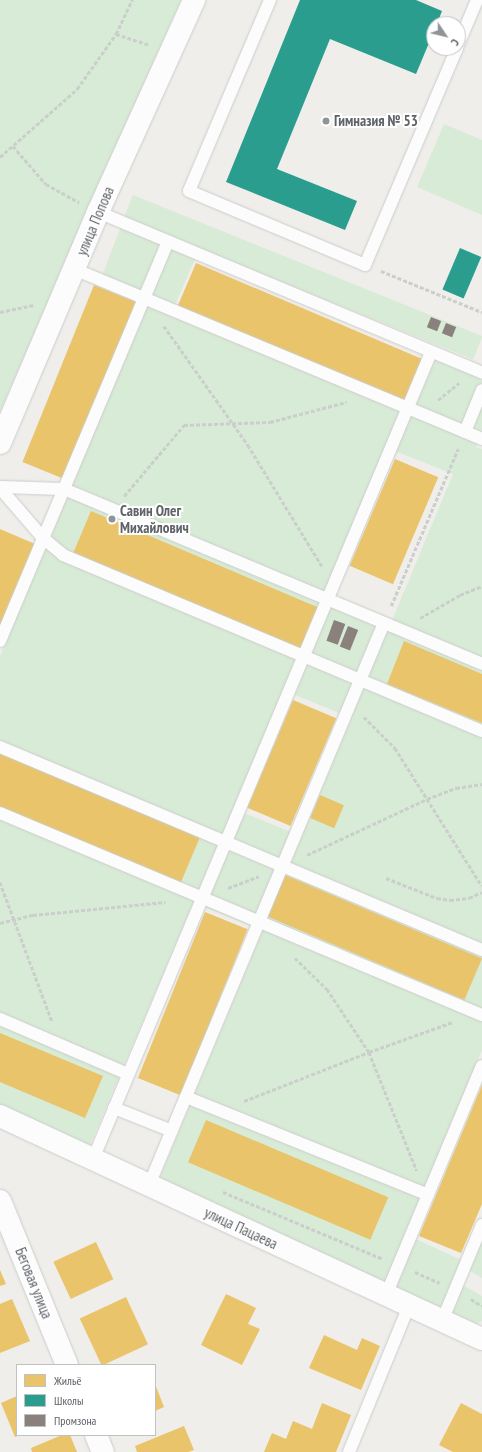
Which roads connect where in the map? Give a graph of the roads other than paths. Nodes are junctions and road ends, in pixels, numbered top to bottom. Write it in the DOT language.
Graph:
graph roads {
  1 [pos="194,0"];
  2 [pos="270,0"];
  3 [pos="477,0"];
  4 [pos="466,26"];
  5 [pos="454,56"];
  6 [pos="98,212"];
  7 [pos="168,242"];
  8 [pos="74,269"];
  9 [pos="144,298"];
  10 [pos="431,352"];
  11 [pos="478,372"];
  12 [pos="482,390"];
  13 [pos="408,408"];
  14 [pos="465,432"];
  15 [pos="482,439"];
  16 [pos="0,443"];
  17 [pos="0,487"];
  18 [pos="64,489"];
  19 [pos="43,538"];
  20 [pos="327,600"];
  21 [pos="384,623"];
  22 [pos="0,641"];
  23 [pos="304,657"];
  24 [pos="482,664"];
  25 [pos="360,680"];
  26 [pos="482,731"];
  27 [pos="0,747"];
  28 [pos="0,813"];
  29 [pos="225,843"];
  30 [pos="282,866"];
  31 [pos="202,899"];
  32 [pos="259,922"];
  33 [pos="482,950"];
  34 [pos="480,1015"];
  35 [pos="0,1019"];
  36 [pos="482,1066"];
  37 [pos="128,1074"];
  38 [pos="186,1097"];
  39 [pos="114,1108"];
  40 [pos="0,1116"];
  41 [pos="172,1131"];
  42 [pos="93,1159"];
  43 [pos="149,1185"];
  44 [pos="428,1195"];
  45 [pos="0,1201"];
  46 [pos="482,1225"];
  47 [pos="386,1296"];
  48 [pos="409,1306"];
  49 [pos="442,1321"];
  50 [pos="482,1339"];
  51 [pos="67,1364"];
  52 [pos="96,1436"];
  53 [pos="103,1452"];
  54 [pos="349,1452"];
  1 -- 6 [label="street, улица Попова"];
  2 -- 5 [label="lane"];
  3 -- 4 [label="lane"];
  6 -- 7 [label="lane"];
  6 -- 8 [label="street, улица Попова"];
  7 -- 9 [label="lane"];
  7 -- 10 [label="lane"];
  8 -- 9 [label="lane"];
  8 -- 16 [label="street, улица Попова"];
  9 -- 13 [label="lane"];
  9 -- 18 [label="lane"];
  10 -- 11 [label="lane"];
  10 -- 13 [label="lane"];
  12 -- 14 [label="lane"];
  13 -- 14 [label="lane"];
  13 -- 20 [label="lane"];
  14 -- 15 [label="lane"];
  17 -- 18 [label="lane"];
  17 -- 19 [label="lane"];
  18 -- 19 [label="lane"];
  18 -- 20 [label="lane"];
  19 -- 22 [label="lane"];
  19 -- 23 [label="lane"];
  20 -- 21 [label="lane"];
  20 -- 23 [label="lane"];
  21 -- 24 [label="lane"];
  21 -- 25 [label="lane"];
  23 -- 25 [label="lane"];
  23 -- 29 [label="lane"];
  25 -- 26 [label="lane"];
  25 -- 30 [label="lane"];
  27 -- 29 [label="lane"];
  28 -- 31 [label="lane"];
  29 -- 30 [label="lane"];
  29 -- 31 [label="lane"];
  30 -- 32 [label="lane"];
  30 -- 33 [label="lane"];
  31 -- 32 [label="lane"];
  31 -- 37 [label="lane"];
  32 -- 34 [label="lane"];
  32 -- 38 [label="lane"];
  35 -- 37 [label="lane"];
  36 -- 44 [label="lane"];
  37 -- 39 [label="lane"];
  38 -- 41 [label="lane"];
  38 -- 44 [label="lane"];
  39 -- 41 [label="lane"];
  39 -- 42 [label="lane"];
  40 -- 42 [label="street, улица Пацаева"];
  41 -- 43 [label="lane"];
  42 -- 43 [label="street, улица Пацаева"];
  43 -- 47 [label="street, улица Пацаева"];
  44 -- 47 [label="lane"];
  45 -- 51 [label="street, Беговая улица"];
  46 -- 49 [label="lane"];
  47 -- 48 [label="street, улица Пацаева"];
  48 -- 49 [label="street, улица Пацаева"];
  48 -- 54 [label="lane"];
  49 -- 50 [label="street, улица Пацаева"];
  52 -- 53 [label="street"];
}
